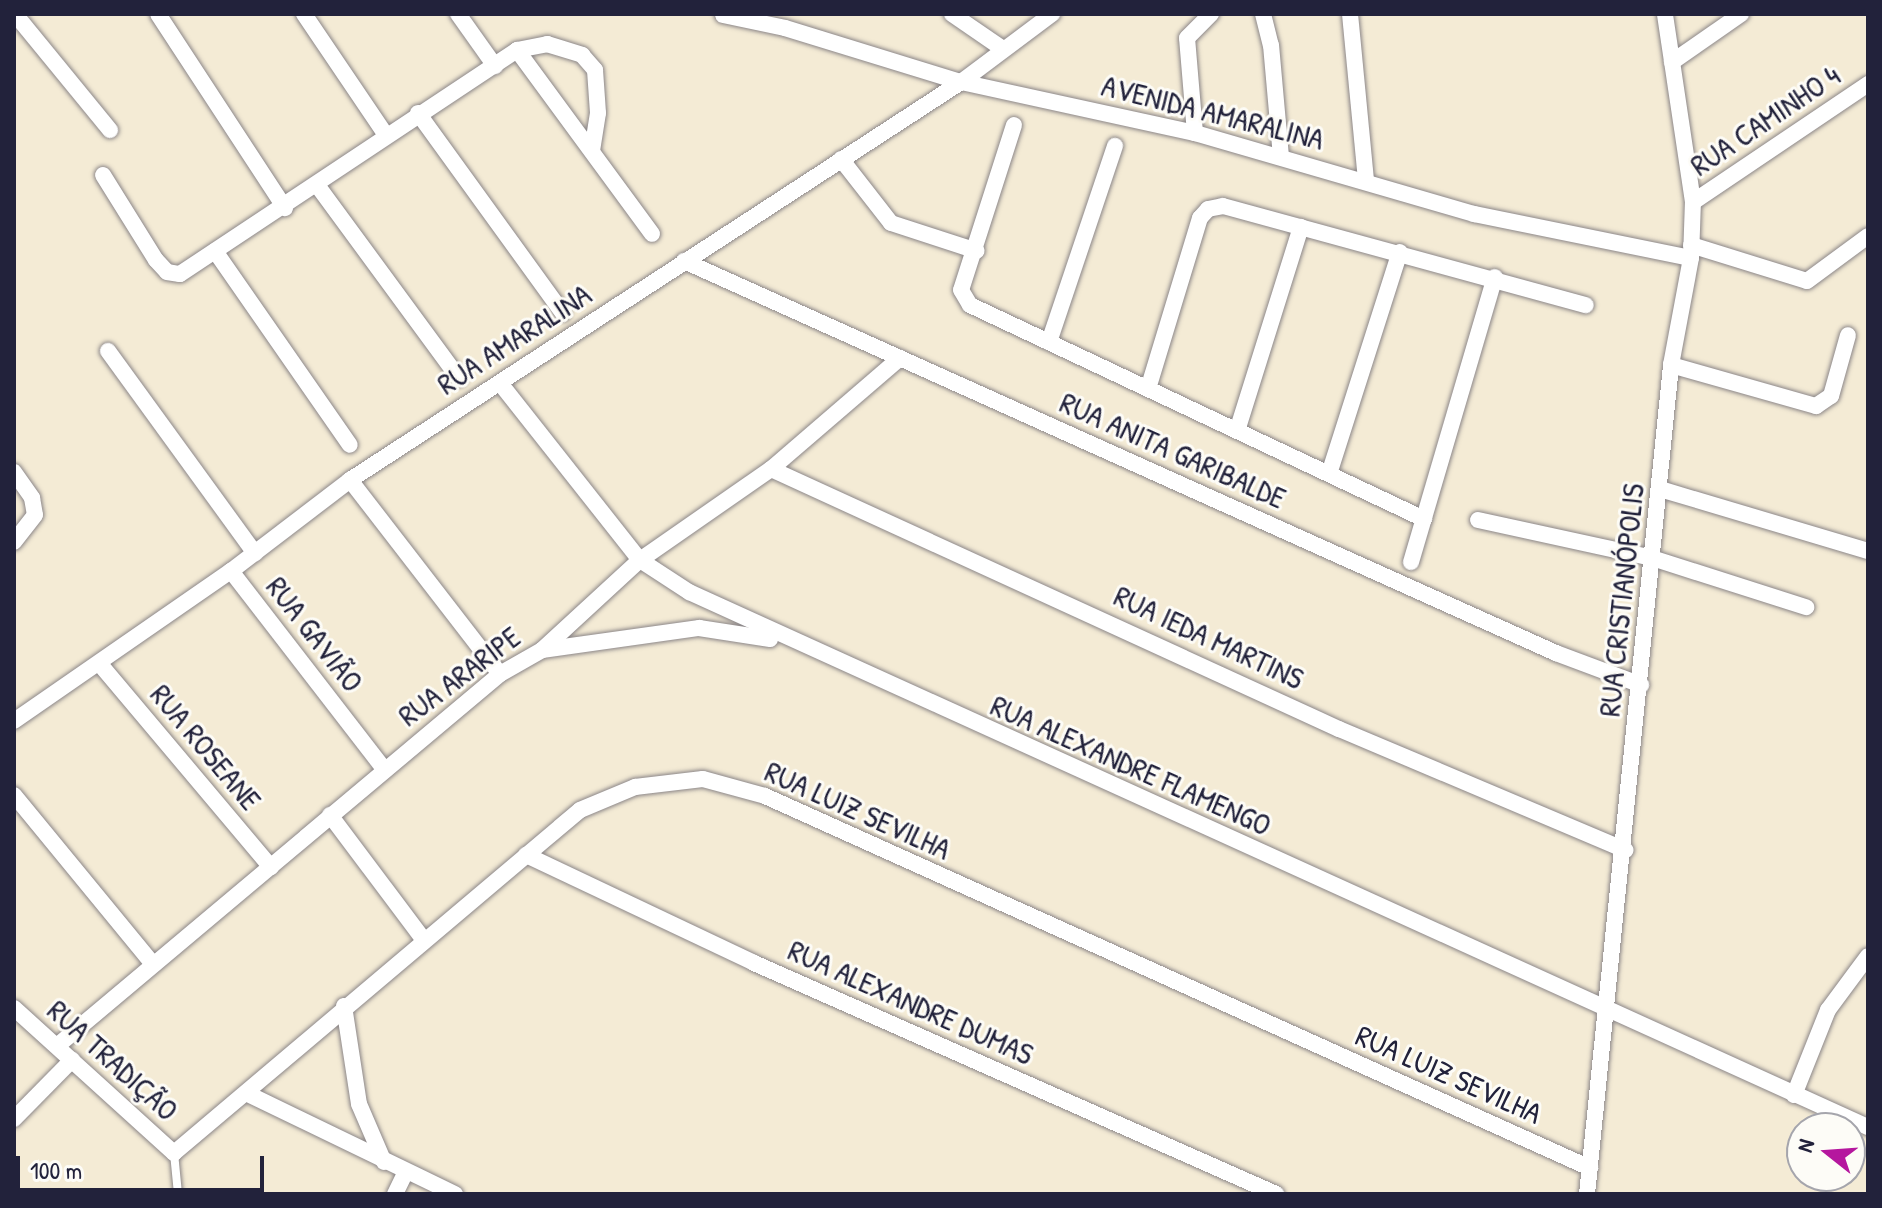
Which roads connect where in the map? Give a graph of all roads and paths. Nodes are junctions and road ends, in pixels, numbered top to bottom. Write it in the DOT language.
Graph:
graph roads {
  1 [pos="15,14"];
  2 [pos="158,14"];
  3 [pos="304,14"];
  4 [pos="458,14"];
  5 [pos="952,14"];
  6 [pos="1052,14"];
  7 [pos="1211,14"];
  8 [pos="1263,14"];
  9 [pos="1350,14"];
  10 [pos="1665,14"];
  11 [pos="1741,14"];
  12 [pos="723,15"];
  13 [pos="782,21"];
  14 [pos="1003,49"];
  15 [pos="517,50"];
  16 [pos="1672,62"];
  17 [pos="495,66"];
  18 [pos="961,82"];
  19 [pos="1868,84"];
  20 [pos="418,113"];
  21 [pos="1014,125"];
  22 [pos="110,130"];
  23 [pos="1195,133"];
  24 [pos="386,135"];
  25 [pos="1115,146"];
  26 [pos="592,150"];
  27 [pos="1281,157"];
  28 [pos="841,159"];
  29 [pos="103,175"];
  30 [pos="1366,181"];
  31 [pos="317,185"];
  32 [pos="1693,202"];
  33 [pos="285,208"];
  34 [pos="1301,227"];
  35 [pos="652,234"];
  36 [pos="1868,236"];
  37 [pos="215,251"];
  38 [pos="977,251"];
  39 [pos="1400,252"];
  40 [pos="1691,252"];
  41 [pos="684,261"];
  42 [pos="1495,277"];
  43 [pos="1586,305"];
  44 [pos="563,313"];
  45 [pos="1848,335"];
  46 [pos="1049,342"];
  47 [pos="108,351"];
  48 [pos="900,358"];
  49 [pos="1671,365"];
  50 [pos="459,378"];
  51 [pos="500,383"];
  52 [pos="1148,389"];
  53 [pos="1237,431"];
  54 [pos="350,445"];
  55 [pos="771,469"];
  56 [pos="14,472"];
  57 [pos="1329,474"];
  58 [pos="350,480"];
  59 [pos="1660,489"];
  60 [pos="1424,519"];
  61 [pos="1478,520"];
  62 [pos="14,542"];
  63 [pos="1868,551"];
  64 [pos="255,553"];
  65 [pos="1652,558"];
  66 [pos="640,560"];
  67 [pos="1411,562"];
  68 [pos="231,571"];
  69 [pos="1806,607"];
  70 [pos="801,647"];
  71 [pos="542,650"];
  72 [pos="99,663"];
  73 [pos="500,674"];
  74 [pos="1641,685"];
  75 [pos="14,721"];
  76 [pos="384,769"];
  77 [pos="14,795"];
  78 [pos="330,815"];
  79 [pos="1625,850"];
  80 [pos="526,855"];
  81 [pos="271,867"];
  82 [pos="423,939"];
  83 [pos="1868,956"];
  84 [pos="151,962"];
  85 [pos="344,1006"];
  86 [pos="14,1008"];
  87 [pos="1604,1011"];
  88 [pos="57,1046"];
  89 [pos="72,1060"];
  90 [pos="248,1094"];
  91 [pos="1794,1095"];
  92 [pos="14,1119"];
  93 [pos="1868,1127"];
  94 [pos="174,1153"];
  95 [pos="384,1162"];
  96 [pos="1590,1168"];
  97 [pos="406,1171"];
  98 [pos="178,1194"];
  99 [pos="395,1194"];
  100 [pos="455,1194"];
  101 [pos="1276,1194"];
  102 [pos="1587,1194"];
  1 -- 22 [label="street"];
  2 -- 33 [label="street"];
  3 -- 24 [label="street"];
  4 -- 17 [label="street"];
  5 -- 14 [label="street"];
  6 -- 14 [label="street, RUA AMARALINA"];
  7 -- 23 [label="street"];
  8 -- 27 [label="street"];
  9 -- 30 [label="street"];
  10 -- 16 [label="street, RUA CRISTIANÓPOLIS"];
  11 -- 16 [label="street"];
  12 -- 13 [label="street, AVENIDA AMARALINA"];
  13 -- 18 [label="street, AVENIDA AMARALINA"];
  14 -- 18 [label="street, RUA AMARALINA"];
  15 -- 17 [label="street"];
  15 -- 26 [label="street"];
  15 -- 26 [label="street"];
  16 -- 32 [label="street, RUA CRISTIANÓPOLIS"];
  17 -- 20 [label="street"];
  18 -- 23 [label="street, AVENIDA AMARALINA"];
  18 -- 28 [label="street, RUA AMARALINA"];
  19 -- 32 [label="street, RUA CAMINHO 4"];
  20 -- 24 [label="street"];
  20 -- 44 [label="street"];
  21 -- 38 [label="street"];
  23 -- 27 [label="street, AVENIDA AMARALINA"];
  24 -- 31 [label="street"];
  25 -- 46 [label="street"];
  26 -- 35 [label="street"];
  27 -- 30 [label="street, AVENIDA AMARALINA"];
  28 -- 38 [label="street"];
  28 -- 41 [label="street, RUA AMARALINA"];
  29 -- 37 [label="street"];
  30 -- 40 [label="street, AVENIDA AMARALINA"];
  31 -- 33 [label="street"];
  31 -- 50 [label="street"];
  32 -- 40 [label="street, RUA CRISTIANÓPOLIS"];
  33 -- 37 [label="street"];
  34 -- 39 [label="street"];
  34 -- 52 [label="street"];
  34 -- 53 [label="street"];
  36 -- 40 [label="street, AVENIDA AMARALINA"];
  37 -- 54 [label="street"];
  38 -- 46 [label="street"];
  39 -- 42 [label="street"];
  39 -- 57 [label="street"];
  40 -- 49 [label="street, RUA CRISTIANÓPOLIS"];
  41 -- 48 [label="street, RUA ANITA GARIBALDE"];
  41 -- 51 [label="street, RUA AMARALINA"];
  42 -- 43 [label="street"];
  42 -- 60 [label="street"];
  45 -- 49 [label="street"];
  46 -- 52 [label="street"];
  47 -- 64 [label="street"];
  48 -- 55 [label="street, RUA ARARIPE"];
  48 -- 74 [label="street, RUA ANITA GARIBALDE"];
  49 -- 59 [label="street, RUA CRISTIANÓPOLIS"];
  51 -- 58 [label="street, RUA AMARALINA"];
  51 -- 66 [label="street, RUA ALEXANDRE FLAMENGO"];
  52 -- 53 [label="street"];
  53 -- 57 [label="street"];
  55 -- 66 [label="street, RUA ARARIPE"];
  55 -- 79 [label="street, RUA IEDA MARTINS"];
  56 -- 62 [label="street"];
  57 -- 60 [label="street"];
  58 -- 64 [label="street, RUA AMARALINA"];
  58 -- 73 [label="street"];
  59 -- 63 [label="street"];
  59 -- 65 [label="street, RUA CRISTIANÓPOLIS"];
  60 -- 67 [label="street"];
  61 -- 65 [label="street"];
  64 -- 68 [label="street, RUA AMARALINA"];
  65 -- 69 [label="street"];
  65 -- 74 [label="street, RUA CRISTIANÓPOLIS"];
  66 -- 70 [label="street, RUA ALEXANDRE FLAMENGO"];
  66 -- 71 [label="street, RUA ARARIPE"];
  68 -- 72 [label="street, RUA AMARALINA"];
  68 -- 76 [label="street, RUA GAVIÃO"];
  70 -- 71 [label="street"];
  70 -- 87 [label="street, RUA ALEXANDRE FLAMENGO"];
  71 -- 73 [label="street, RUA ARARIPE"];
  72 -- 75 [label="street, RUA AMARALINA"];
  72 -- 81 [label="street, RUA ROSEANE"];
  73 -- 76 [label="street, RUA ARARIPE"];
  74 -- 79 [label="street, RUA CRISTIANÓPOLIS"];
  76 -- 78 [label="street, RUA ARARIPE"];
  77 -- 84 [label="street"];
  78 -- 81 [label="street, RUA ARARIPE"];
  78 -- 82 [label="street"];
  79 -- 87 [label="street, RUA CRISTIANÓPOLIS"];
  80 -- 82 [label="street, RUA LUIZ SEVILHA"];
  80 -- 96 [label="street, RUA LUIZ SEVILHA"];
  80 -- 101 [label="street, RUA ALEXANDRE DUMAS"];
  81 -- 84 [label="street, RUA ARARIPE"];
  82 -- 85 [label="street, RUA LUIZ SEVILHA"];
  83 -- 91 [label="street"];
  84 -- 88 [label="street, RUA ARARIPE"];
  85 -- 90 [label="street, RUA LUIZ SEVILHA"];
  85 -- 95 [label="street"];
  86 -- 88 [label="street, RUA TRADIÇÃO"];
  87 -- 91 [label="street, RUA ALEXANDRE FLAMENGO"];
  87 -- 96 [label="street, RUA CRISTIANÓPOLIS"];
  88 -- 89 [label="street, RUA TRADIÇÃO"];
  89 -- 92 [label="street"];
  89 -- 94 [label="street, RUA TRADIÇÃO"];
  90 -- 94 [label="street, RUA LUIZ SEVILHA"];
  90 -- 95 [label="street"];
  91 -- 93 [label="street, RUA ALEXANDRE FLAMENGO"];
  94 -- 98 [label="lane"];
  95 -- 97 [label="street"];
  96 -- 102 [label="street, RUA CRISTIANÓPOLIS"];
  97 -- 99 [label="street"];
  97 -- 100 [label="street"];
}
